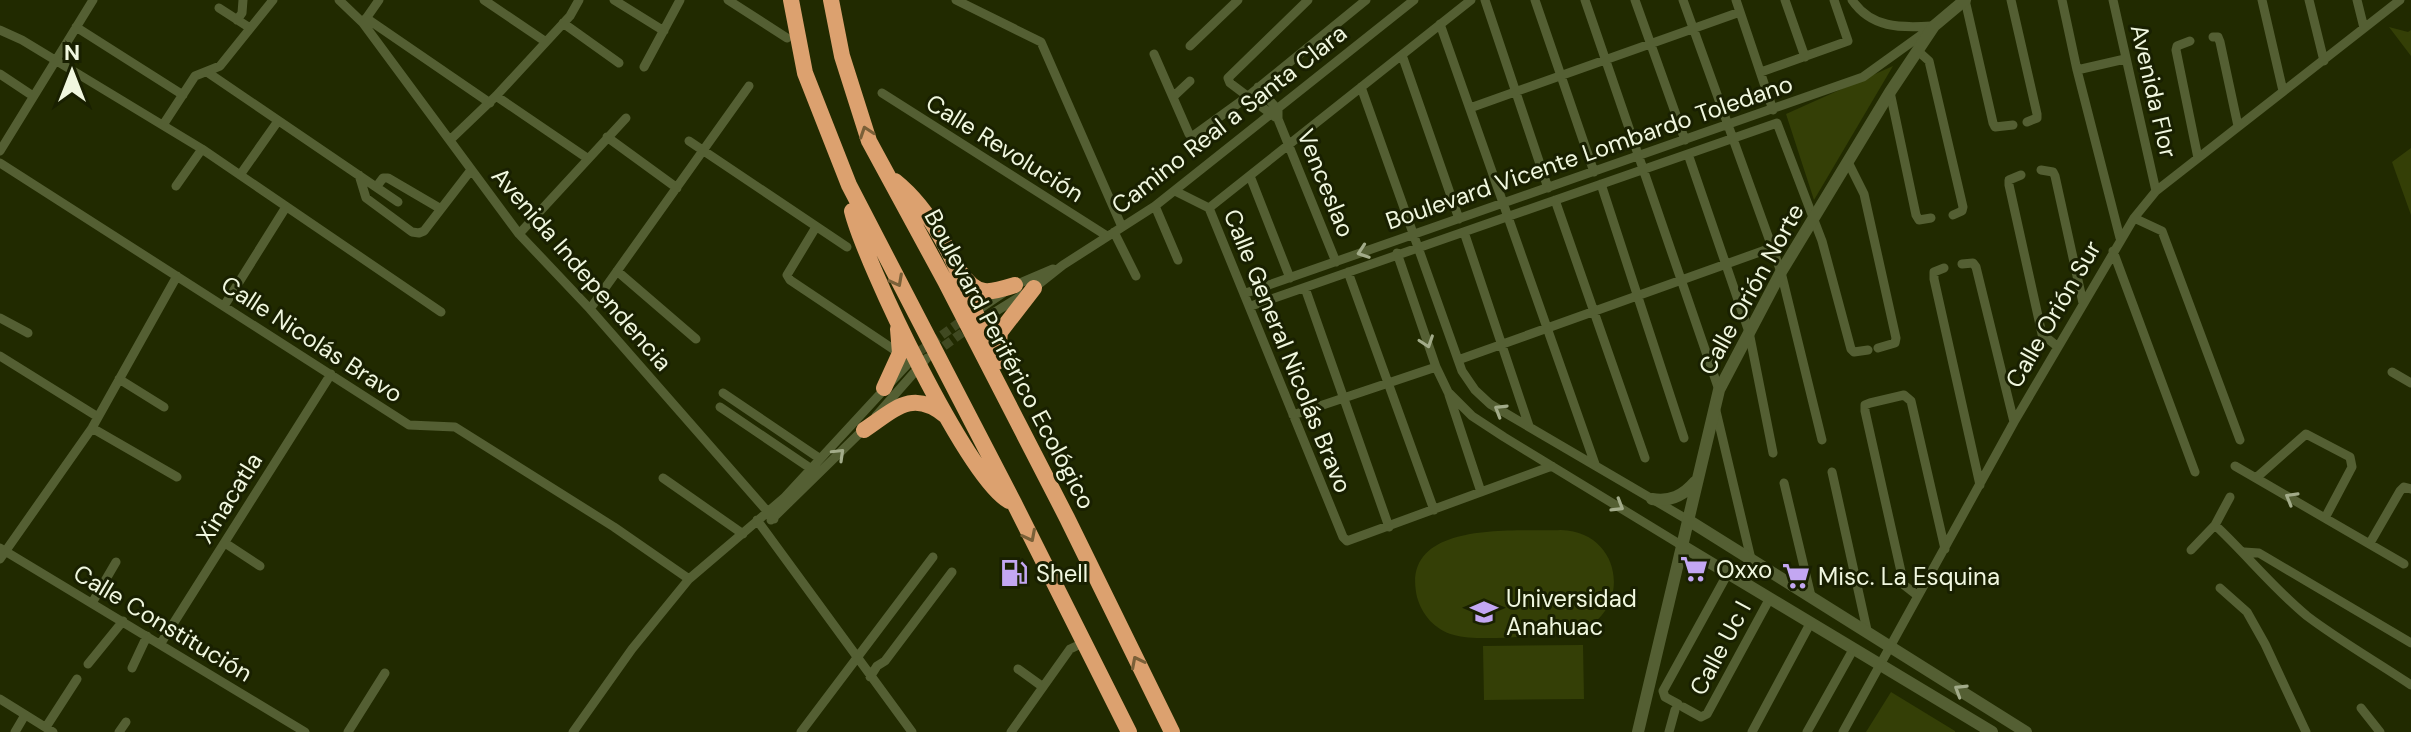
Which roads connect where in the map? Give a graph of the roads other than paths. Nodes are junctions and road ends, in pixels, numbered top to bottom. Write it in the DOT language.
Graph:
graph roads {
  1 [pos="243,0"];
  2 [pos="273,0"];
  3 [pos="339,0"];
  4 [pos="379,0"];
  5 [pos="484,0"];
  6 [pos="579,0"];
  7 [pos="614,0"];
  8 [pos="680,0"];
  9 [pos="728,0"];
  10 [pos="791,0"];
  11 [pos="831,0"];
  12 [pos="956,0"];
  13 [pos="1238,0"];
  14 [pos="1308,0"];
  15 [pos="1366,0"];
  16 [pos="1414,0"];
  17 [pos="1471,0"];
  18 [pos="1485,0"];
  19 [pos="1535,0"];
  20 [pos="1585,0"];
  21 [pos="1635,0"];
  22 [pos="1683,0"];
  23 [pos="1736,0"];
  24 [pos="1785,0"];
  25 [pos="1834,0"];
  26 [pos="1852,0"];
  27 [pos="1965,0"];
  28 [pos="2011,0"];
  29 [pos="2062,0"];
  30 [pos="2113,0"];
  31 [pos="2262,0"];
  32 [pos="2309,0"];
  33 [pos="2357,0"];
  34 [pos="2400,0"];
  35 [pos="90,1"];
  36 [pos="219,8"];
  37 [pos="1740,12"];
  38 [pos="237,20"];
  39 [pos="365,21"];
  40 [pos="563,23"];
  41 [pos="1440,24"];
  42 [pos="1934,26"];
  43 [pos="76,27"];
  44 [pos="250,28"];
  45 [pos="1693,28"];
  46 [pos="2364,28"];
  47 [pos="0,30"];
  48 [pos="664,31"];
  49 [pos="2213,37"];
  50 [pos="787,38"];
  51 [pos="2190,41"];
  52 [pos="546,42"];
  53 [pos="1651,43"];
  54 [pos="1190,46"];
  55 [pos="1918,51"];
  56 [pos="1154,54"];
  57 [pos="1402,55"];
  58 [pos="1805,57"];
  59 [pos="1606,59"];
  60 [pos="2125,59"];
  61 [pos="55,60"];
  62 [pos="2324,61"];
  63 [pos="619,63"];
  64 [pos="644,67"];
  65 [pos="2077,70"];
  66 [pos="207,72"];
  67 [pos="1761,72"];
  68 [pos="0,74"];
  69 [pos="1560,75"];
  70 [pos="1190,81"];
  71 [pos="749,86"];
  72 [pos="1258,87"];
  73 [pos="1361,87"];
  74 [pos="1516,91"];
  75 [pos="2283,91"];
  76 [pos="1890,92"];
  77 [pos="882,93"];
  78 [pos="183,95"];
  79 [pos="33,96"];
  80 [pos="1173,97"];
  81 [pos="1247,97"];
  82 [pos="493,100"];
  83 [pos="1470,108"];
  84 [pos="1773,110"];
  85 [pos="1276,115"];
  86 [pos="626,118"];
  87 [pos="278,121"];
  88 [pos="2027,122"];
  89 [pos="163,125"];
  90 [pos="1728,125"];
  91 [pos="2013,125"];
  92 [pos="2238,126"];
  93 [pos="607,137"];
  94 [pos="1732,138"];
  95 [pos="450,140"];
  96 [pos="1685,140"];
  97 [pos="689,141"];
  98 [pos="1290,144"];
  99 [pos="202,149"];
  100 [pos="0,151"];
  101 [pos="703,151"];
  102 [pos="1688,154"];
  103 [pos="1640,156"];
  104 [pos="587,158"];
  105 [pos="2198,158"];
  106 [pos="1848,162"];
  107 [pos="0,163"];
  108 [pos="1644,169"];
  109 [pos="471,170"];
  110 [pos="2041,170"];
  111 [pos="1594,172"];
  112 [pos="884,173"];
  113 [pos="240,175"];
  114 [pos="359,175"];
  115 [pos="2021,175"];
  116 [pos="1250,176"];
  117 [pos="1601,184"];
  118 [pos="849,185"];
  119 [pos="176,186"];
  120 [pos="377,186"];
  121 [pos="677,188"];
  122 [pos="1548,188"];
  123 [pos="1175,191"];
  124 [pos="2156,191"];
  125 [pos="1555,200"];
  126 [pos="398,202"];
  127 [pos="1503,203"];
  128 [pos="1155,206"];
  129 [pos="286,207"];
  130 [pos="1209,208"];
  131 [pos="441,209"];
  132 [pos="1953,215"];
  133 [pos="1508,217"];
  134 [pos="1931,218"];
  135 [pos="2134,218"];
  136 [pos="1459,219"];
  137 [pos="1814,220"];
  138 [pos="816,227"];
  139 [pos="1114,232"];
  140 [pos="1464,232"];
  141 [pos="519,234"];
  142 [pos="1412,235"];
  143 [pos="2120,238"];
  144 [pos="1393,242"];
  145 [pos="847,247"];
  146 [pos="1417,248"];
  147 [pos="1771,248"];
  148 [pos="2113,251"];
  149 [pos="1398,255"];
  150 [pos="1178,260"];
  151 [pos="953,261"];
  152 [pos="1336,262"];
  153 [pos="1726,264"];
  154 [pos="1962,264"];
  155 [pos="1063,265"];
  156 [pos="1944,268"];
  157 [pos="617,271"];
  158 [pos="1348,272"];
  159 [pos="1781,272"];
  160 [pos="177,276"];
  161 [pos="1136,276"];
  162 [pos="1290,278"];
  163 [pos="1682,280"];
  164 [pos="1015,285"];
  165 [pos="1034,288"];
  166 [pos="1305,288"];
  167 [pos="1246,293"];
  168 [pos="1639,295"];
  169 [pos="2083,303"];
  170 [pos="224,306"];
  171 [pos="1251,306"];
  172 [pos="590,309"];
  173 [pos="441,312"];
  174 [pos="1594,312"];
  175 [pos="0,318"];
  176 [pos="975,318"];
  177 [pos="1547,328"];
  178 [pos="1749,332"];
  179 [pos="28,333"];
  180 [pos="696,339"];
  181 [pos="1503,344"];
  182 [pos="2058,347"];
  183 [pos="0,356"];
  184 [pos="916,357"];
  185 [pos="1458,360"];
  186 [pos="997,362"];
  187 [pos="1436,367"];
  188 [pos="2392,372"];
  189 [pos="331,374"];
  190 [pos="119,379"];
  191 [pos="1389,383"];
  192 [pos="2411,383"];
  193 [pos="884,388"];
  194 [pos="1719,390"];
  195 [pos="1448,392"];
  196 [pos="723,393"];
  197 [pos="1344,398"];
  198 [pos="164,407"];
  199 [pos="720,407"];
  200 [pos="1715,407"];
  201 [pos="1293,415"];
  202 [pos="98,417"];
  203 [pos="951,421"];
  204 [pos="2014,422"];
  205 [pos="1529,426"];
  206 [pos="92,428"];
  207 [pos="864,430"];
  208 [pos="1684,438"];
  209 [pos="1822,440"];
  210 [pos="2240,440"];
  211 [pos="1773,453"];
  212 [pos="819,458"];
  213 [pos="1645,458"];
  214 [pos="1595,464"];
  215 [pos="1552,466"];
  216 [pos="2235,466"];
  217 [pos="810,468"];
  218 [pos="1832,472"];
  219 [pos="2195,472"];
  220 [pos="177,477"];
  221 [pos="663,478"];
  222 [pos="2256,478"];
  223 [pos="1697,479"];
  224 [pos="1784,483"];
  225 [pos="1980,486"];
  226 [pos="2411,489"];
  227 [pos="1481,492"];
  228 [pos="2230,497"];
  229 [pos="1652,499"];
  230 [pos="1014,503"];
  231 [pos="1434,510"];
  232 [pos="770,515"];
  233 [pos="1067,518"];
  234 [pos="2325,518"];
  235 [pos="1688,520"];
  236 [pos="759,523"];
  237 [pos="2215,525"];
  238 [pos="1389,527"];
  239 [pos="746,531"];
  240 [pos="225,543"];
  241 [pos="2370,543"];
  242 [pos="1681,545"];
  243 [pos="1945,549"];
  244 [pos="2191,550"];
  245 [pos="1,552"];
  246 [pos="2244,552"];
  247 [pos="933,557"];
  248 [pos="1751,559"];
  249 [pos="116,562"];
  250 [pos="2404,564"];
  251 [pos="260,566"];
  252 [pos="952,572"];
  253 [pos="1728,573"];
  254 [pos="689,579"];
  255 [pos="2220,588"];
  256 [pos="1811,596"];
  257 [pos="1918,596"];
  258 [pos="1770,598"];
  259 [pos="92,603"];
  260 [pos="123,621"];
  261 [pos="1811,622"];
  262 [pos="1867,630"];
  263 [pos="147,636"];
  264 [pos="161,643"];
  265 [pos="1083,643"];
  266 [pos="2411,643"];
  267 [pos="1890,646"];
  268 [pos="1854,648"];
  269 [pos="856,659"];
  270 [pos="88,664"];
  271 [pos="1880,664"];
  272 [pos="132,668"];
  273 [pos="1018,669"];
  274 [pos="385,673"];
  275 [pos="77,679"];
  276 [pos="873,681"];
  277 [pos="2411,685"];
  278 [pos="1043,687"];
  279 [pos="0,699"];
  280 [pos="1679,707"];
  281 [pos="2361,708"];
  282 [pos="25,715"];
  283 [pos="126,722"];
  284 [pos="50,730"];
  285 [pos="2020,731"];
  286 [pos="15,732"];
  287 [pos="119,732"];
  288 [pos="305,732"];
  289 [pos="348,732"];
  290 [pos="573,732"];
  291 [pos="801,732"];
  292 [pos="912,732"];
  293 [pos="1011,732"];
  294 [pos="1129,732"];
  295 [pos="1172,732"];
  296 [pos="1638,732"];
  297 [pos="1670,732"];
  298 [pos="1752,732"];
  299 [pos="1807,732"];
  300 [pos="1843,732"];
  301 [pos="1992,732"];
  302 [pos="2306,732"];
  303 [pos="2380,732"];
  1 -- 38 [label="street"];
  2 -- 44 [label="street"];
  3 -- 39 [label="street, Avenida Independencia"];
  4 -- 39 [label="street"];
  5 -- 52 [label="street"];
  6 -- 40 [label="street"];
  7 -- 48 [label="street"];
  8 -- 48 [label="street"];
  9 -- 50 [label="street"];
  10 -- 118 [label="highway"];
  112 -- 11 [label="highway, Boulevard Periférico Ecológico, one-way"];
  12 -- 139 [label="street"];
  13 -- 54 [label="street"];
  14 -- 81 [label="street"];
  15 -- 72 [label="street"];
  16 -- 85 [label="street, Camino Real a Santa Clara"];
  17 -- 41 [label="street"];
  18 -- 74 [label="street"];
  19 -- 69 [label="street"];
  20 -- 59 [label="street"];
  21 -- 53 [label="street"];
  22 -- 45 [label="street"];
  23 -- 37 [label="street"];
  24 -- 58 [label="street"];
  25 -- 58 [label="street"];
  26 -- 42 [label="street"];
  27 -- 42 [label="street, Calle Orión Norte"];
  27 -- 91 [label="street"];
  28 -- 88 [label="street"];
  29 -- 65 [label="street"];
  30 -- 60 [label="street, Avenida Flor"];
  31 -- 75 [label="street"];
  32 -- 62 [label="street"];
  33 -- 46 [label="street"];
  34 -- 46 [label="street, Calle Orión Sur"];
  35 -- 43 [label="street"];
  36 -- 38 [label="street"];
  37 -- 45 [label="street"];
  37 -- 67 [label="street"];
  38 -- 44 [label="street"];
  39 -- 82 [label="street"];
  39 -- 95 [label="street, Avenida Independencia"];
  40 -- 52 [label="street"];
  40 -- 63 [label="street"];
  41 -- 57 [label="street"];
  41 -- 83 [label="street"];
  42 -- 55 [label="street, Calle Orión Norte"];
  42 -- 84 [label="street, Boulevard Vicente Lombardo Toledano"];
  43 -- 61 [label="street"];
  43 -- 78 [label="street"];
  44 -- 66 [label="street"];
  45 -- 53 [label="street"];
  45 -- 90 [label="street"];
  46 -- 62 [label="street, Calle Orión Sur"];
  47 -- 61 [label="street"];
  48 -- 64 [label="street"];
  49 -- 92 [label="street"];
  51 -- 105 [label="street"];
  52 -- 82 [label="street"];
  53 -- 59 [label="street"];
  53 -- 96 [label="street"];
  55 -- 76 [label="street, Calle Orión Norte"];
  55 -- 132 [label="street"];
  56 -- 80 [label="street"];
  57 -- 73 [label="street"];
  57 -- 136 [label="street"];
  58 -- 67 [label="street"];
  59 -- 69 [label="street"];
  59 -- 103 [label="street"];
  60 -- 65 [label="street"];
  60 -- 124 [label="street, Avenida Flor"];
  61 -- 79 [label="street"];
  61 -- 89 [label="street"];
  62 -- 75 [label="street, Calle Orión Sur"];
  65 -- 143 [label="street"];
  66 -- 78 [label="street"];
  66 -- 87 [label="street"];
  67 -- 84 [label="street"];
  68 -- 79 [label="street"];
  69 -- 74 [label="street"];
  69 -- 111 [label="street"];
  70 -- 80 [label="street"];
  71 -- 101 [label="street"];
  72 -- 81 [label="street"];
  72 -- 85 [label="street"];
  73 -- 98 [label="street"];
  73 -- 142 [label="street"];
  74 -- 83 [label="street"];
  74 -- 122 [label="street"];
  75 -- 92 [label="street, Calle Orión Sur"];
  76 -- 106 [label="street, Calle Orión Norte"];
  76 -- 134 [label="street"];
  77 -- 139 [label="street, Calle Revolución"];
  78 -- 89 [label="street"];
  79 -- 100 [label="street"];
  80 -- 81 [label="street"];
  81 -- 85 [label="street"];
  82 -- 95 [label="street"];
  82 -- 104 [label="street"];
  83 -- 127 [label="street"];
  84 -- 90 [label="street, Boulevard Vicente Lombardo Toledano"];
  85 -- 98 [label="street, Venceslao"];
  85 -- 123 [label="street, Camino Real a Santa Clara"];
  86 -- 93 [label="street"];
  87 -- 113 [label="street"];
  87 -- 114 [label="street"];
  89 -- 99 [label="street"];
  90 -- 94 [label="street"];
  90 -- 96 [label="street, Boulevard Vicente Lombardo Toledano"];
  92 -- 105 [label="street, Calle Orión Sur"];
  93 -- 104 [label="street"];
  93 -- 121 [label="street"];
  94 -- 102 [label="street, Boulevard Vicente Lombardo Toledano"];
  94 -- 137 [label="street, Boulevard Vicente Lombardo Toledano"];
  94 -- 147 [label="street"];
  95 -- 109 [label="street, Avenida Independencia"];
  96 -- 103 [label="street, Boulevard Vicente Lombardo Toledano"];
  97 -- 101 [label="street"];
  98 -- 116 [label="street"];
  98 -- 152 [label="street, Venceslao"];
  99 -- 113 [label="street"];
  99 -- 119 [label="street"];
  101 -- 121 [label="street"];
  101 -- 138 [label="street"];
  102 -- 108 [label="street, Boulevard Vicente Lombardo Toledano"];
  102 -- 153 [label="street"];
  103 -- 108 [label="street"];
  103 -- 111 [label="street, Boulevard Vicente Lombardo Toledano"];
  104 -- 141 [label="street"];
  105 -- 124 [label="street, Calle Orión Sur"];
  106 -- 137 [label="street, Calle Orión Norte"];
  106 -- 137 [label="street"];
  107 -- 160 [label="street, Calle Nicolás Bravo"];
  108 -- 117 [label="street, Boulevard Vicente Lombardo Toledano"];
  108 -- 163 [label="street"];
  109 -- 131 [label="street"];
  109 -- 141 [label="street, Avenida Independencia"];
  110 -- 169 [label="street"];
  111 -- 122 [label="street, Boulevard Vicente Lombardo Toledano"];
  112 -- 151 [label="highway"];
  112 -- 233 [label="highway, Boulevard Periférico Ecológico"];
  113 -- 129 [label="street"];
  114 -- 120 [label="street"];
  114 -- 131 [label="street"];
  115 -- 182 [label="street"];
  116 -- 130 [label="street"];
  116 -- 162 [label="street"];
  117 -- 125 [label="street, Boulevard Vicente Lombardo Toledano"];
  117 -- 168 [label="street"];
  118 -- 184 [label="highway"];
  118 -- 230 [label="highway, one-way"];
  120 -- 126 [label="street"];
  120 -- 131 [label="street"];
  121 -- 157 [label="street"];
  122 -- 127 [label="street, Boulevard Vicente Lombardo Toledano"];
  123 -- 128 [label="street, Camino Real a Santa Clara"];
  123 -- 130 [label="street, Calle General Nicolás Bravo"];
  124 -- 135 [label="street, Calle Orión Sur"];
  125 -- 133 [label="street, Boulevard Vicente Lombardo Toledano"];
  125 -- 174 [label="street"];
  127 -- 133 [label="street"];
  127 -- 136 [label="street, Boulevard Vicente Lombardo Toledano"];
  128 -- 139 [label="street, Camino Real a Santa Clara"];
  128 -- 150 [label="street"];
  129 -- 170 [label="street"];
  129 -- 173 [label="street"];
  130 -- 167 [label="street, Calle General Nicolás Bravo"];
  133 -- 140 [label="street, Boulevard Vicente Lombardo Toledano"];
  133 -- 177 [label="street"];
  135 -- 143 [label="street, Calle Orión Sur"];
  135 -- 210 [label="street"];
  136 -- 142 [label="street, Boulevard Vicente Lombardo Toledano"];
  137 -- 159 [label="street, Calle Orión Norte"];
  138 -- 145 [label="street"];
  138 -- 184 [label="street"];
  139 -- 155 [label="street, Camino Real a Santa Clara"];
  139 -- 161 [label="street"];
  140 -- 146 [label="street, Boulevard Vicente Lombardo Toledano"];
  140 -- 181 [label="street"];
  141 -- 172 [label="street, Avenida Independencia"];
  142 -- 144 [label="street, Boulevard Vicente Lombardo Toledano"];
  142 -- 146 [label="street"];
  143 -- 148 [label="street, Calle Orión Sur"];
  144 -- 149 [label="street"];
  144 -- 152 [label="street, Boulevard Vicente Lombardo Toledano, one-way"];
  146 -- 149 [label="street, Boulevard Vicente Lombardo Toledano"];
  146 -- 185 [label="street"];
  147 -- 153 [label="street"];
  147 -- 159 [label="street"];
  148 -- 169 [label="street, Calle Orión Sur"];
  148 -- 219 [label="street"];
  149 -- 158 [label="street, Boulevard Vicente Lombardo Toledano"];
  149 -- 187 [label="street, one-way"];
  151 -- 164 [label="highway"];
  151 -- 176 [label="highway"];
  152 -- 162 [label="street, Boulevard Vicente Lombardo Toledano"];
  153 -- 163 [label="street"];
  153 -- 178 [label="street"];
  154 -- 204 [label="street"];
  155 -- 164 [label="street, Camino Real a Santa Clara"];
  155 -- 165 [label="street, Camino Real a Santa Clara"];
  156 -- 225 [label="street"];
  157 -- 172 [label="street"];
  157 -- 180 [label="street"];
  158 -- 166 [label="street, Boulevard Vicente Lombardo Toledano"];
  158 -- 191 [label="street"];
  159 -- 178 [label="street, Calle Orión Norte"];
  159 -- 209 [label="street"];
  160 -- 170 [label="street, Calle Nicolás Bravo"];
  160 -- 190 [label="street"];
  162 -- 167 [label="street, Boulevard Vicente Lombardo Toledano"];
  163 -- 168 [label="street"];
  163 -- 194 [label="street"];
  164 -- 176 [label="street, Camino Real a Santa Clara"];
  165 -- 176 [label="street, Camino Real a Santa Clara"];
  165 -- 186 [label="highway"];
  166 -- 171 [label="street, Boulevard Vicente Lombardo Toledano"];
  166 -- 197 [label="street"];
  167 -- 171 [label="street, Calle General Nicolás Bravo"];
  168 -- 174 [label="street"];
  168 -- 208 [label="street"];
  169 -- 182 [label="street, Calle Orión Sur"];
  170 -- 189 [label="street, Calle Nicolás Bravo"];
  171 -- 201 [label="street, Calle General Nicolás Bravo"];
  172 -- 232 [label="street, Avenida Independencia"];
  174 -- 177 [label="street"];
  174 -- 213 [label="street"];
  175 -- 179 [label="street"];
  176 -- 186 [label="highway"];
  177 -- 181 [label="street"];
  177 -- 214 [label="street"];
  178 -- 194 [label="street, Calle Orión Norte"];
  178 -- 211 [label="street"];
  181 -- 185 [label="street"];
  181 -- 205 [label="street"];
  182 -- 204 [label="street, Calle Orión Sur"];
  183 -- 202 [label="street"];
  184 -- 193 [label="highway"];
  184 -- 203 [label="highway"];
  184 -- 207 [label="street"];
  205 -- 185 [label="street, one-way"];
  186 -- 233 [label="highway"];
  187 -- 191 [label="street"];
  187 -- 195 [label="street"];
  188 -- 192 [label="street"];
  189 -- 240 [label="street, Xinacatla"];
  189 -- 254 [label="street, Calle Nicolás Bravo"];
  190 -- 198 [label="street"];
  190 -- 202 [label="street"];
  191 -- 197 [label="street"];
  191 -- 231 [label="street"];
  193 -- 212 [label="street"];
  194 -- 200 [label="street, Calle Orión Norte"];
  195 -- 215 [label="street"];
  195 -- 227 [label="street"];
  196 -- 212 [label="street"];
  197 -- 201 [label="street"];
  197 -- 238 [label="street"];
  199 -- 217 [label="street"];
  200 -- 223 [label="street, Calle Orión Norte"];
  200 -- 248 [label="street"];
  201 -- 238 [label="street, Calle General Nicolás Bravo"];
  202 -- 206 [label="street"];
  203 -- 207 [label="highway"];
  203 -- 230 [label="highway"];
  204 -- 225 [label="street, Calle Orión Sur"];
  205 -- 214 [label="street"];
  206 -- 220 [label="street"];
  206 -- 245 [label="street"];
  232 -- 207 [label="street, one-way"];
  212 -- 217 [label="street"];
  214 -- 229 [label="street"];
  215 -- 227 [label="street"];
  215 -- 242 [label="street, one-way"];
  216 -- 222 [label="street"];
  217 -- 232 [label="street"];
  218 -- 262 [label="street"];
  221 -- 239 [label="street"];
  234 -- 222 [label="street, one-way"];
  222 -- 234 [label="street"];
  223 -- 229 [label="street"];
  223 -- 235 [label="street, Calle Orión Norte"];
  224 -- 256 [label="street"];
  225 -- 243 [label="street, Calle Orión Sur"];
  226 -- 241 [label="street"];
  227 -- 231 [label="street"];
  228 -- 237 [label="street"];
  229 -- 235 [label="street"];
  230 -- 265 [label="highway, one-way"];
  231 -- 238 [label="street"];
  232 -- 236 [label="street"];
  295 -- 233 [label="highway, Boulevard Periférico Ecológico, one-way"];
  234 -- 241 [label="street"];
  235 -- 242 [label="street, Calle Orión Norte"];
  235 -- 248 [label="street"];
  236 -- 239 [label="street"];
  236 -- 269 [label="street"];
  237 -- 244 [label="street"];
  237 -- 246 [label="street"];
  239 -- 254 [label="street"];
  240 -- 251 [label="street"];
  240 -- 264 [label="street, Xinacatla"];
  241 -- 250 [label="street"];
  242 -- 253 [label="street"];
  242 -- 296 [label="street, Calle Orión Norte"];
  243 -- 257 [label="street, Calle Orión Sur"];
  243 -- 257 [label="street"];
  245 -- 259 [label="street, Calle Constitución"];
  246 -- 266 [label="street"];
  246 -- 277 [label="street"];
  247 -- 269 [label="street"];
  248 -- 256 [label="street"];
  249 -- 259 [label="street"];
  252 -- 276 [label="street"];
  253 -- 258 [label="street"];
  253 -- 280 [label="street, Calle Uc I"];
  254 -- 290 [label="street"];
  255 -- 302 [label="street"];
  256 -- 262 [label="street"];
  257 -- 267 [label="street, Calle Orión Sur"];
  258 -- 261 [label="street"];
  258 -- 280 [label="street, Calle Uc I"];
  259 -- 260 [label="street, Calle Constitución"];
  260 -- 263 [label="street, Calle Constitución"];
  260 -- 270 [label="street"];
  261 -- 268 [label="street"];
  261 -- 298 [label="street"];
  262 -- 267 [label="street"];
  263 -- 264 [label="street, Calle Constitución"];
  263 -- 272 [label="street"];
  264 -- 288 [label="street, Calle Constitución"];
  265 -- 278 [label="street"];
  265 -- 294 [label="highway"];
  267 -- 271 [label="street, Calle Orión Sur"];
  285 -- 267 [label="street, one-way"];
  268 -- 271 [label="street"];
  268 -- 299 [label="street"];
  269 -- 276 [label="street"];
  269 -- 291 [label="street"];
  271 -- 300 [label="street, Calle Orión Sur"];
  271 -- 301 [label="street"];
  273 -- 278 [label="street"];
  274 -- 289 [label="street"];
  275 -- 284 [label="street"];
  276 -- 292 [label="street"];
  278 -- 293 [label="street"];
  279 -- 282 [label="street"];
  280 -- 297 [label="street"];
  281 -- 303 [label="street"];
  282 -- 284 [label="street"];
  282 -- 286 [label="street"];
  283 -- 287 [label="street"];
}
